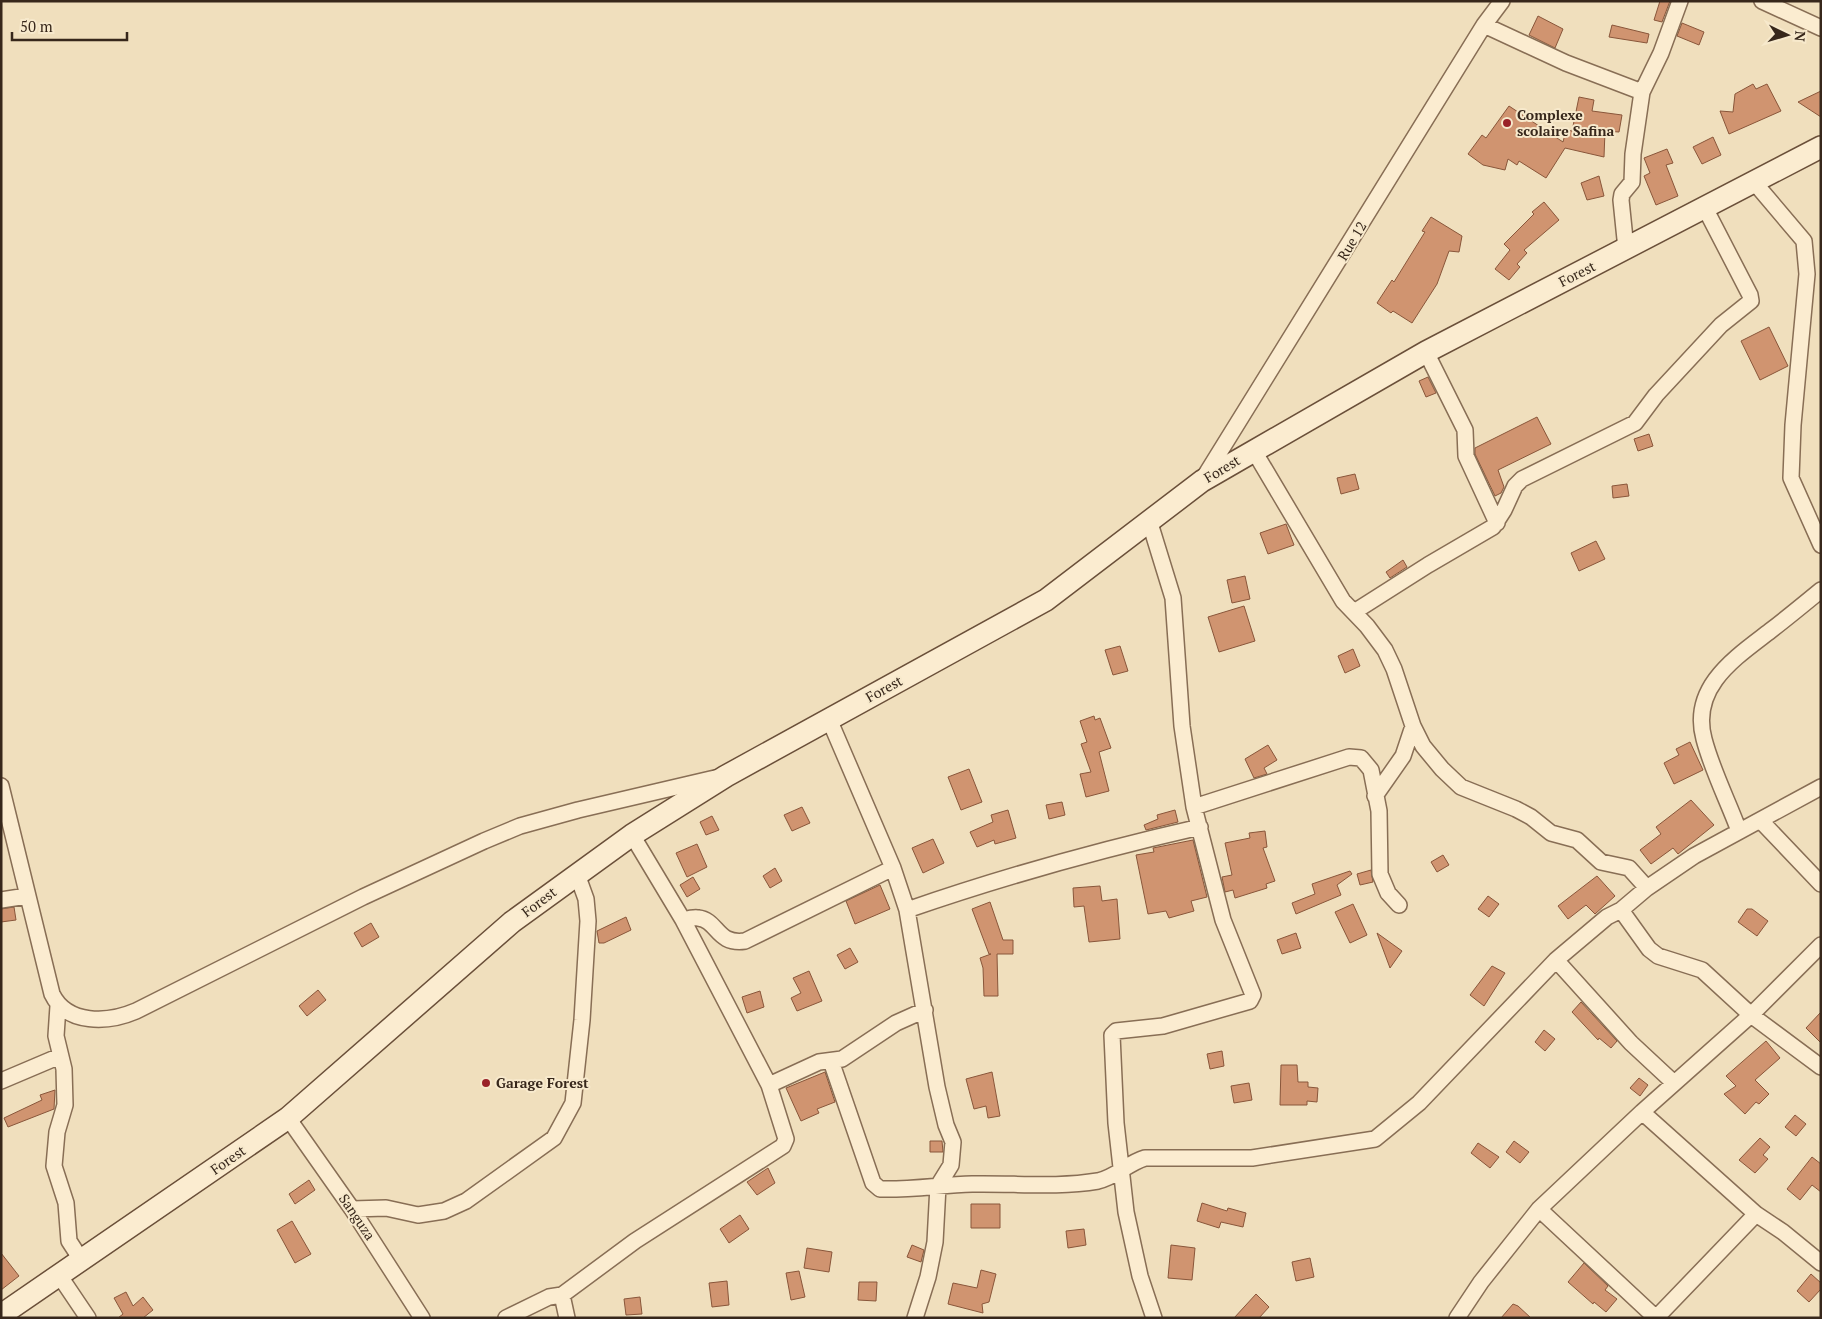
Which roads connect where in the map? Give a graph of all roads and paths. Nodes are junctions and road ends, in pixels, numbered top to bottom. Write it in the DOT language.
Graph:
graph roads {
  1 [pos="1502,1"];
  2 [pos="1680,1"];
  3 [pos="1762,1"];
  4 [pos="1484,25"];
  5 [pos="1821,28"];
  6 [pos="1642,92"];
  7 [pos="1821,148"];
  8 [pos="1754,182"];
  9 [pos="1705,208"];
  10 [pos="1626,249"];
  11 [pos="1814,273"];
  12 [pos="1426,352"];
  13 [pos="1254,451"];
  14 [pos="1202,481"];
  15 [pos="1149,520"];
  16 [pos="1497,523"];
  17 [pos="1821,546"];
  18 [pos="1821,590"];
  19 [pos="1354,612"];
  20 [pos="829,719"];
  21 [pos="1413,726"];
  22 [pos="726,776"];
  23 [pos="1,786"];
  24 [pos="1821,787"];
  25 [pos="1375,796"];
  26 [pos="1194,807"];
  27 [pos="1761,821"];
  28 [pos="1200,827"];
  29 [pos="1739,831"];
  30 [pos="632,835"];
  31 [pos="893,868"];
  32 [pos="577,874"];
  33 [pos="1821,884"];
  34 [pos="1647,888"];
  35 [pos="27,896"];
  36 [pos="1,900"];
  37 [pos="1398,905"];
  38 [pos="907,910"];
  39 [pos="1620,910"];
  40 [pos="683,920"];
  41 [pos="1821,946"];
  42 [pos="1556,960"];
  43 [pos="58,1006"];
  44 [pos="925,1010"];
  45 [pos="1752,1015"];
  46 [pos="60,1056"];
  47 [pos="831,1061"];
  48 [pos="1821,1067"];
  49 [pos="1,1081"];
  50 [pos="1674,1083"];
  51 [pos="769,1085"];
  52 [pos="1642,1112"];
  53 [pos="288,1118"];
  54 [pos="1122,1171"];
  55 [pos="938,1186"];
  56 [pos="352,1209"];
  57 [pos="1539,1209"];
  58 [pos="1756,1214"];
  59 [pos="82,1261"];
  60 [pos="1821,1263"];
  61 [pos="59,1275"];
  62 [pos="562,1295"];
  63 [pos="1,1315"];
  64 [pos="1464,1315"];
  65 [pos="88,1318"];
  66 [pos="422,1318"];
  67 [pos="506,1318"];
  68 [pos="567,1318"];
  69 [pos="915,1318"];
  70 [pos="1154,1318"];
  71 [pos="1656,1318"];
  1 -- 4 [label="street, Rue 12"];
  2 -- 6 [label="street"];
  3 -- 5 [label="street"];
  4 -- 6 [label="street"];
  4 -- 14 [label="street, Rue 12"];
  6 -- 10 [label="street"];
  7 -- 8 [label="street, Forest"];
  8 -- 9 [label="street, Forest"];
  8 -- 11 [label="street"];
  9 -- 10 [label="street, Forest"];
  9 -- 16 [label="street"];
  10 -- 12 [label="street, Forest"];
  11 -- 17 [label="street"];
  12 -- 13 [label="street, Forest"];
  12 -- 16 [label="street"];
  13 -- 14 [label="street, Forest"];
  13 -- 19 [label="street"];
  14 -- 15 [label="street, Forest"];
  15 -- 20 [label="street, Forest"];
  15 -- 26 [label="street"];
  16 -- 19 [label="street"];
  18 -- 29 [label="street"];
  19 -- 21 [label="street"];
  20 -- 22 [label="street, Forest"];
  20 -- 31 [label="street"];
  21 -- 25 [label="street"];
  21 -- 34 [label="street"];
  22 -- 30 [label="street, Forest"];
  22 -- 43 [label="street"];
  23 -- 35 [label="street"];
  24 -- 27 [label="street"];
  25 -- 26 [label="street"];
  25 -- 37 [label="street"];
  26 -- 28 [label="street"];
  27 -- 29 [label="street"];
  27 -- 33 [label="street"];
  28 -- 38 [label="street"];
  28 -- 54 [label="street"];
  29 -- 34 [label="street"];
  30 -- 32 [label="street, Forest"];
  30 -- 40 [label="street"];
  31 -- 38 [label="street"];
  31 -- 40 [label="street"];
  32 -- 53 [label="street, Forest"];
  32 -- 56 [label="street"];
  34 -- 39 [label="street"];
  35 -- 36 [label="street"];
  35 -- 43 [label="street"];
  38 -- 44 [label="street"];
  39 -- 42 [label="street"];
  39 -- 45 [label="street"];
  40 -- 51 [label="street"];
  41 -- 45 [label="street"];
  42 -- 50 [label="street"];
  42 -- 54 [label="street"];
  43 -- 46 [label="street"];
  44 -- 47 [label="street"];
  44 -- 55 [label="street"];
  45 -- 48 [label="street"];
  45 -- 50 [label="street"];
  46 -- 49 [label="street"];
  46 -- 59 [label="street"];
  47 -- 51 [label="street"];
  47 -- 55 [label="street"];
  50 -- 52 [label="street"];
  51 -- 62 [label="street"];
  52 -- 57 [label="street"];
  52 -- 58 [label="street"];
  53 -- 56 [label="street, Sanguza"];
  53 -- 59 [label="street, Forest"];
  54 -- 55 [label="street"];
  54 -- 70 [label="street"];
  55 -- 69 [label="street"];
  56 -- 66 [label="street, Sanguza"];
  57 -- 64 [label="street"];
  57 -- 71 [label="street"];
  58 -- 60 [label="street"];
  58 -- 71 [label="street"];
  59 -- 61 [label="street, Forest"];
  61 -- 63 [label="street, Forest"];
  61 -- 65 [label="street"];
  62 -- 67 [label="street"];
  62 -- 68 [label="street"];
}
